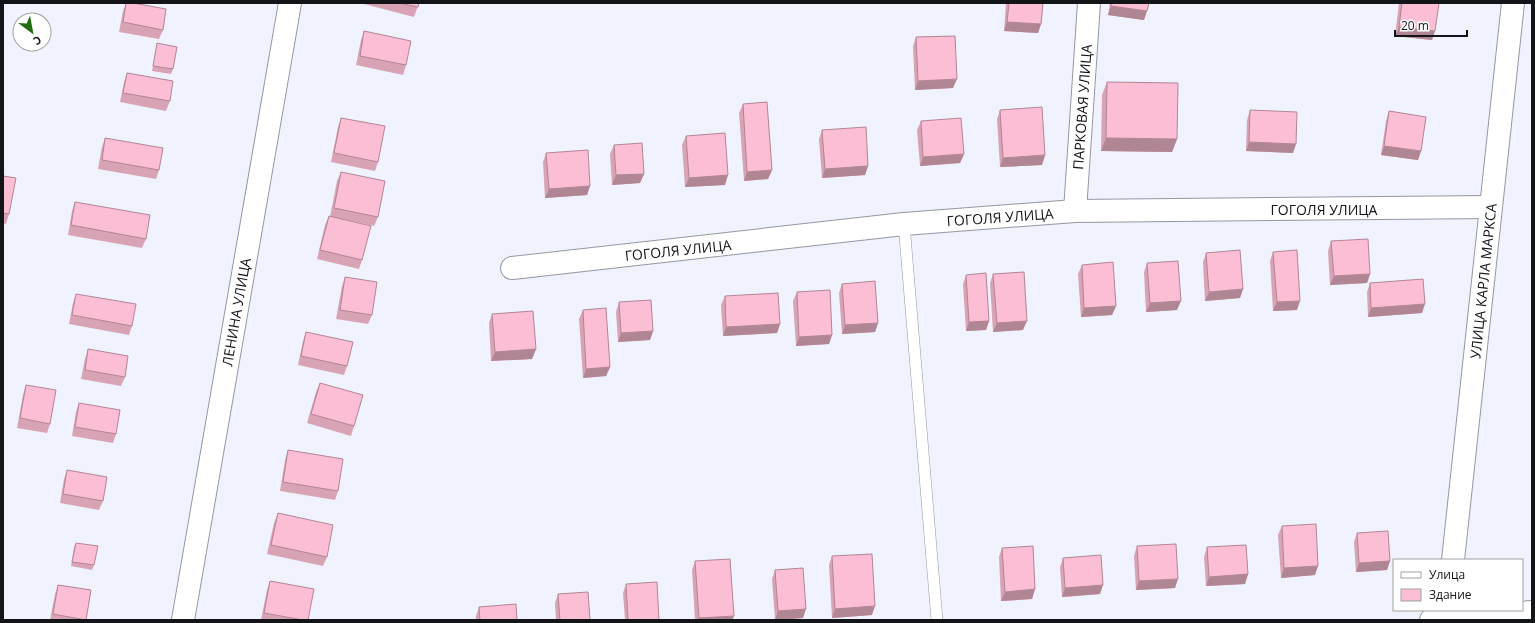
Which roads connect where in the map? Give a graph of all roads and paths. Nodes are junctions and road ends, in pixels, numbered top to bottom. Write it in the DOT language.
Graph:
graph roads {
  1 [pos="290,3"];
  2 [pos="1089,3"];
  3 [pos="1513,3"];
  4 [pos="1490,208"];
  5 [pos="1075,211"];
  6 [pos="904,224"];
  7 [pos="512,268"];
  8 [pos="1453,559"];
  9 [pos="1532,612"];
  10 [pos="1442,616"];
  11 [pos="183,620"];
  12 [pos="937,620"];
  1 -- 11 [label="street, ЛЕНИНА УЛИЦА"];
  2 -- 5 [label="street, ПАРКОВАЯ УЛИЦА"];
  3 -- 4 [label="street, УЛИЦА КАРЛА МАРКСА"];
  4 -- 5 [label="street, ГОГОЛЯ УЛИЦА"];
  4 -- 8 [label="street, УЛИЦА КАРЛА МАРКСА"];
  5 -- 6 [label="street, ГОГОЛЯ УЛИЦА"];
  6 -- 7 [label="street, ГОГОЛЯ УЛИЦА"];
  6 -- 12 [label="lane"];
  9 -- 10 [label="street"];
}
